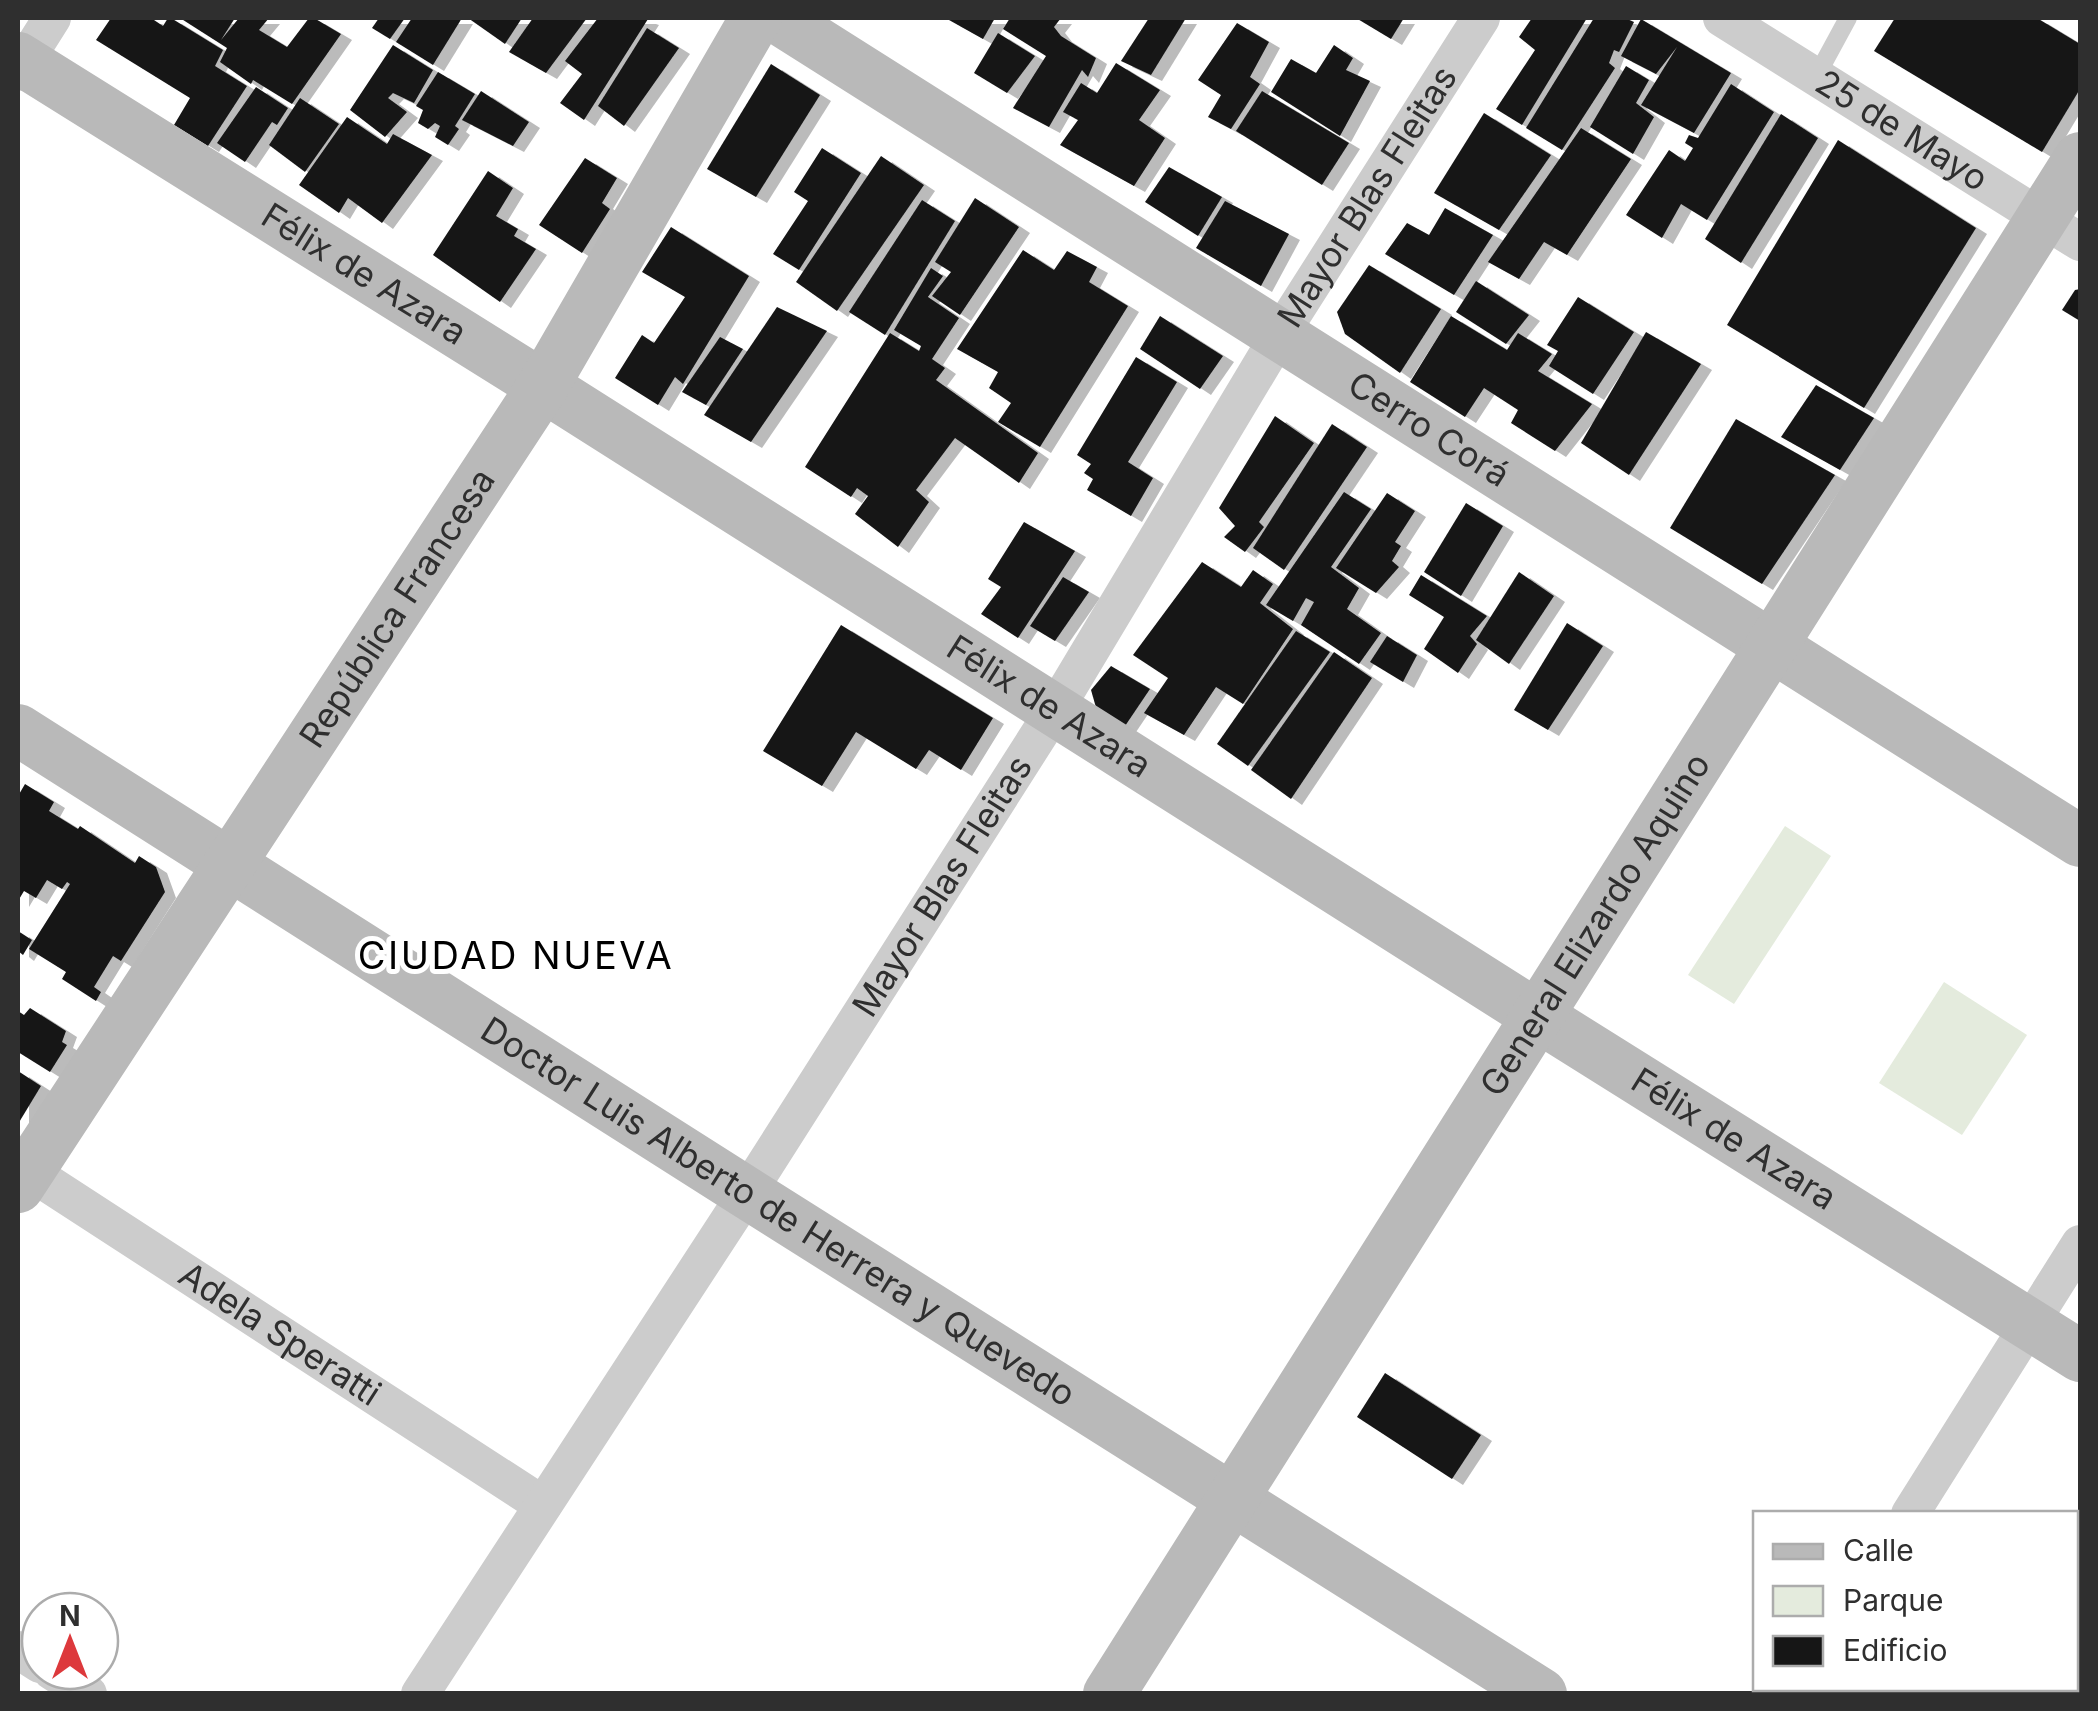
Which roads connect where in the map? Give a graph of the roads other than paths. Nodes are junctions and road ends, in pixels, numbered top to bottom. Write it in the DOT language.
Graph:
graph roads {
  1 [pos="52,18"];
  2 [pos="756,18"];
  3 [pos="778,18"];
  4 [pos="1482,18"];
  5 [pos="1722,18"];
  6 [pos="1848,18"];
  7 [pos="20,64"];
  8 [pos="1816,77"];
  9 [pos="2080,158"];
  10 [pos="2061,230"];
  11 [pos="1280,334"];
  12 [pos="543,386"];
  13 [pos="1771,646"];
  14 [pos="1054,711"];
  15 [pos="18,730"];
  16 [pos="2080,841"];
  17 [pos="230,863"];
  18 [pos="1538,1017"];
  19 [pos="21,1174"];
  20 [pos="746,1193"];
  21 [pos="2080,1244"];
  22 [pos="2029,1325"];
  23 [pos="2080,1356"];
  24 [pos="1232,1499"];
  25 [pos="543,1505"];
  26 [pos="1912,1511"];
  27 [pos="420,1694"];
  28 [pos="1108,1694"];
  29 [pos="1540,1694"];
  1 -- 7 [label="street"];
  2 -- 12 [label="street, República Francesa"];
  3 -- 11 [label="street, Cerro Corá"];
  4 -- 11 [label="street, Mayor Blas Fleitas"];
  5 -- 8 [label="street, 25 de Mayo"];
  6 -- 8 [label="lane"];
  7 -- 12 [label="street, Félix de Azara"];
  8 -- 10 [label="street, 25 de Mayo"];
  9 -- 10 [label="street, General Elizardo Aquino"];
  10 -- 13 [label="street, General Elizardo Aquino"];
  11 -- 13 [label="street, Cerro Corá"];
  11 -- 14 [label="street, Mayor Blas Fleitas"];
  12 -- 14 [label="street, Félix de Azara"];
  12 -- 17 [label="street, República Francesa"];
  13 -- 16 [label="street, Cerro Corá"];
  13 -- 18 [label="street, General Elizardo Aquino"];
  14 -- 18 [label="street, Félix de Azara"];
  14 -- 20 [label="street, Mayor Blas Fleitas"];
  15 -- 17 [label="street, Doctor Luis Alberto de Herrera y Quevedo"];
  17 -- 19 [label="street, República Francesa"];
  17 -- 20 [label="street, Doctor Luis Alberto de Herrera y Quevedo"];
  18 -- 22 [label="street, Félix de Azara"];
  18 -- 24 [label="street, General Elizardo Aquino"];
  19 -- 25 [label="street, Adela Speratti"];
  20 -- 24 [label="street, Doctor Luis Alberto de Herrera y Quevedo"];
  20 -- 25 [label="street, Mayor Blas Fleitas"];
  21 -- 22 [label="street"];
  22 -- 23 [label="street, Félix de Azara"];
  22 -- 26 [label="street"];
  24 -- 28 [label="street, General Elizardo Aquino"];
  24 -- 29 [label="street, Doctor Luis Alberto de Herrera y Quevedo"];
  25 -- 27 [label="street, Mayor Blas Fleitas"];
}
